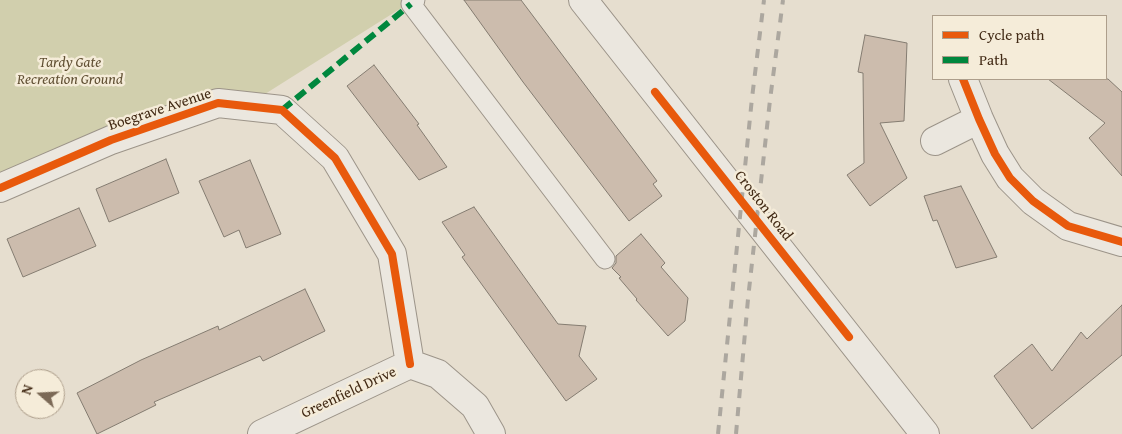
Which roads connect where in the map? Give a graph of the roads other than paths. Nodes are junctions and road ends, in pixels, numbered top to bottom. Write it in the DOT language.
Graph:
graph roads {
  1 [pos="415,0"];
  2 [pos="583,0"];
  3 [pos="963,80"];
  4 [pos="978,119"];
  5 [pos="934,140"];
  6 [pos="0,188"];
  7 [pos="1122,242"];
  8 [pos="605,259"];
  9 [pos="410,364"];
  10 [pos="262,434"];
  11 [pos="491,434"];
  12 [pos="925,434"];
  1 -- 8 [label="lane"];
  2 -- 12 [label="street, Croston Road"];
  3 -- 4 [label="street"];
  4 -- 5 [label="street"];
  4 -- 7 [label="street"];
  6 -- 9 [label="street, Boegrave Avenue"];
  9 -- 10 [label="street, Greenfield Drive"];
  9 -- 11 [label="street"];
}
